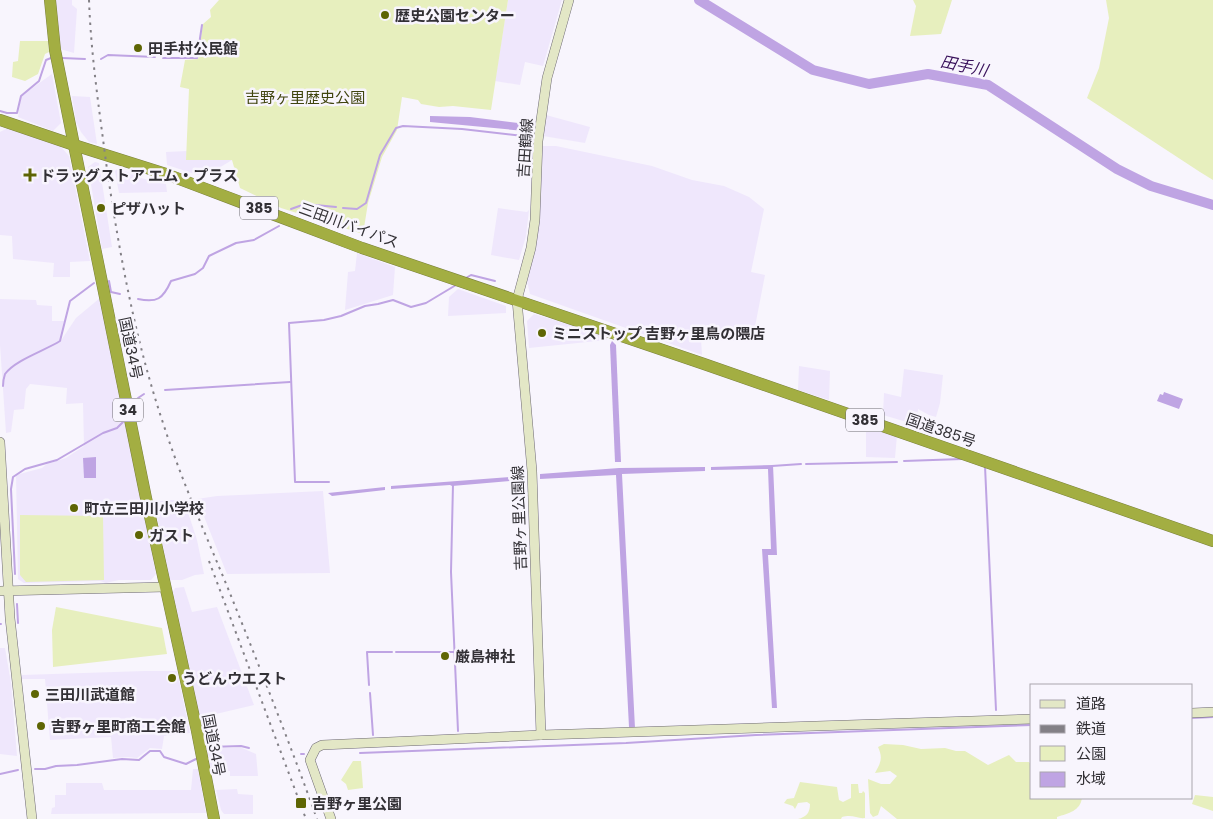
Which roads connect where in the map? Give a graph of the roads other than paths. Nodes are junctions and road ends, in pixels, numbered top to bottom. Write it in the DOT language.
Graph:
graph roads {
  1 [pos="50,0"];
  2 [pos="569,0"];
  3 [pos="0,120"];
  4 [pos="74,146"];
  5 [pos="517,300"];
  6 [pos="0,442"];
  7 [pos="2,498"];
  8 [pos="1213,541"];
  9 [pos="165,587"];
  10 [pos="4,591"];
  11 [pos="1213,712"];
  12 [pos="1193,713"];
  13 [pos="1030,719"];
  14 [pos="541,735"];
  15 [pos="32,819"];
  16 [pos="214,819"];
  17 [pos="331,819"];
  1 -- 4 [label="highway, 国道34号 / 34"];
  2 -- 5 [label="street, 吉田鶴線"];
  3 -- 4 [label="highway, 三田川バイパス / 385"];
  4 -- 5 [label="highway, 三田川バイパス / 385"];
  4 -- 9 [label="highway, 国道34号 / 34"];
  5 -- 8 [label="highway, 国道385号 / 385"];
  5 -- 14 [label="street, 吉野ヶ里公園線"];
  6 -- 7 [label="street"];
  7 -- 10 [label="street"];
  9 -- 10 [label="street"];
  9 -- 16 [label="highway, 国道34号 / 34"];
  10 -- 15 [label="street"];
  11 -- 12 [label="street"];
  13 -- 14 [label="street"];
  14 -- 17 [label="street"];
}
